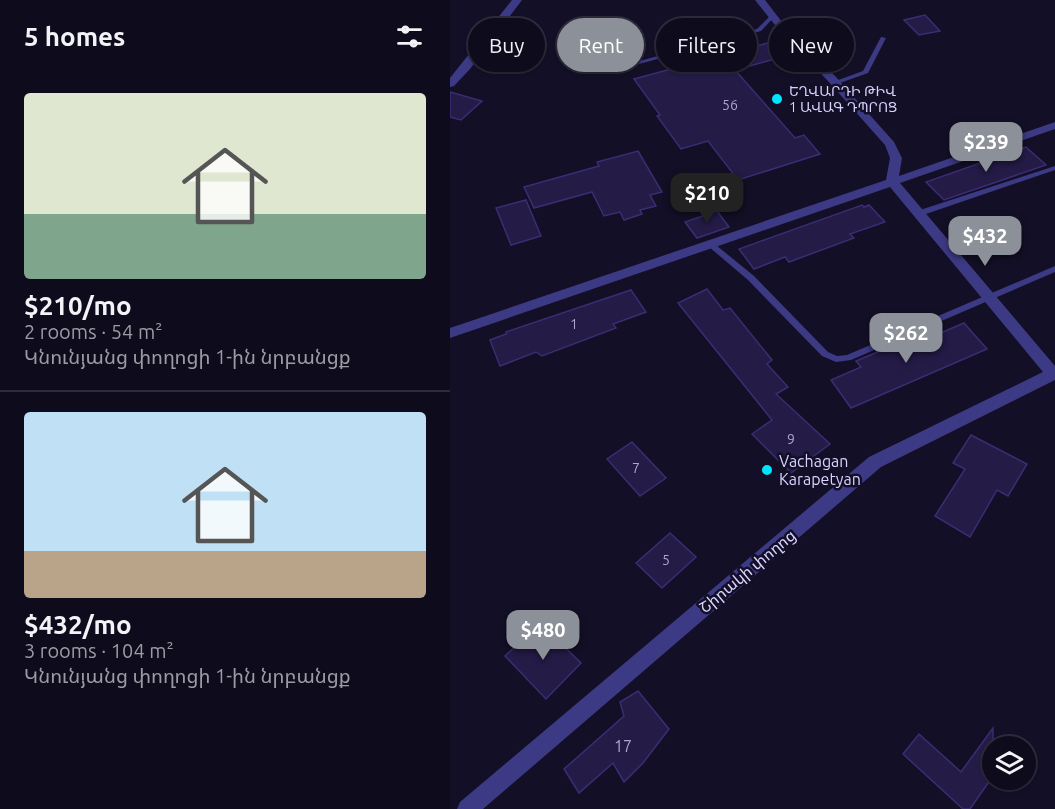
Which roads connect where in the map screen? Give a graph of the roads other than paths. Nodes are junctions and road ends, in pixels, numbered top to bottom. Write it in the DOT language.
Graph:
graph roads {
  1 [pos="517,0"];
  2 [pos="760,0"];
  3 [pos="772,16"];
  4 [pos="883,38"];
  5 [pos="644,61"];
  6 [pos="835,83"];
  7 [pos="450,84"];
  8 [pos="1055,124"];
  9 [pos="1055,168"];
  10 [pos="892,181"];
  11 [pos="920,213"];
  12 [pos="711,244"];
  13 [pos="1055,269"];
  14 [pos="988,297"];
  15 [pos="450,333"];
  16 [pos="1054,374"];
  17 [pos="467,809"];
  1 -- 7 [label="street"];
  2 -- 3 [label="street"];
  3 -- 5 [label="lane"];
  3 -- 6 [label="street"];
  4 -- 6 [label="lane"];
  6 -- 10 [label="street"];
  8 -- 10 [label="street"];
  9 -- 11 [label="lane"];
  10 -- 11 [label="street"];
  10 -- 12 [label="street"];
  11 -- 14 [label="street"];
  12 -- 14 [label="lane"];
  12 -- 15 [label="street"];
  13 -- 14 [label="lane"];
  14 -- 16 [label="street"];
  16 -- 17 [label="street, Շիրակի փողոց"];
}
